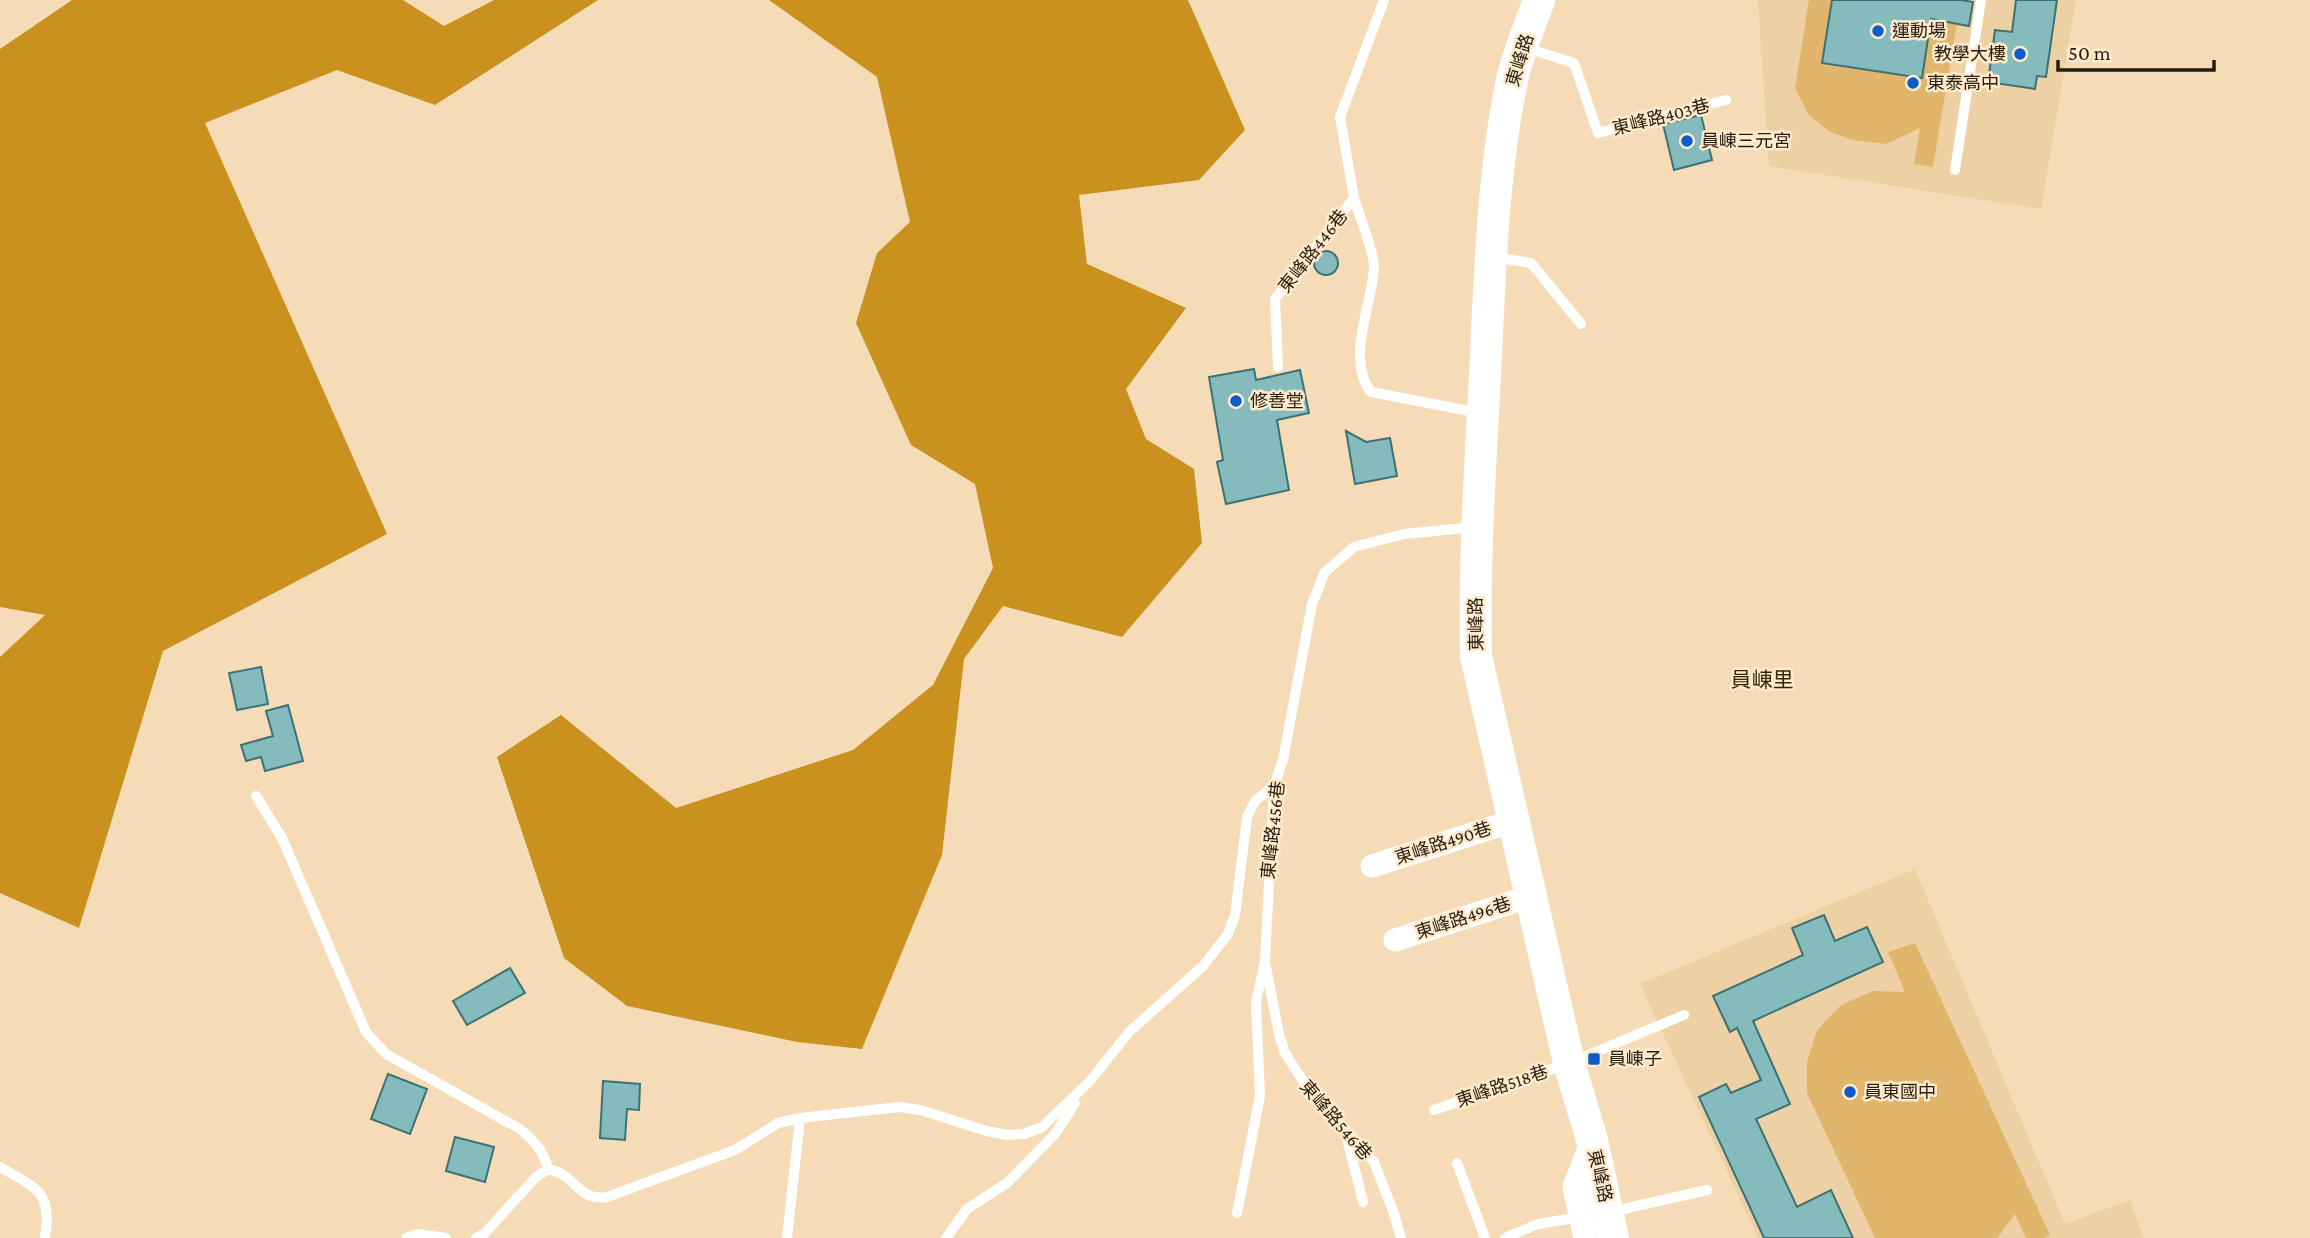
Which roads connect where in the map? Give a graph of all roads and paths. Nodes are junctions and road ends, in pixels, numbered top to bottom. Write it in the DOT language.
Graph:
graph roads {
  1 [pos="1384,0"];
  2 [pos="1539,0"];
  3 [pos="1981,0"];
  4 [pos="1523,48"];
  5 [pos="1726,100"];
  6 [pos="1955,170"];
  7 [pos="1354,198"];
  8 [pos="1492,257"];
  9 [pos="1581,324"];
  10 [pos="1279,366"];
  11 [pos="1483,414"];
  12 [pos="1477,527"];
  13 [pos="1274,786"];
  14 [pos="256,796"];
  15 [pos="1513,821"];
  16 [pos="1372,866"];
  17 [pos="1531,896"];
  18 [pos="1395,940"];
  19 [pos="1265,961"];
  20 [pos="1685,1015"];
  21 [pos="1569,1063"];
  22 [pos="1090,1081"];
  23 [pos="1434,1110"];
  24 [pos="800,1118"];
  25 [pos="1344,1128"];
  26 [pos="1457,1163"];
  27 [pos="0,1167"];
  28 [pos="548,1169"];
  29 [pos="1707,1190"];
  30 [pos="1363,1202"];
  31 [pos="1237,1213"];
  32 [pos="1596,1226"];
  33 [pos="45,1238"];
  34 [pos="406,1238"];
  35 [pos="446,1238"];
  36 [pos="476,1238"];
  37 [pos="787,1238"];
  38 [pos="946,1238"];
  39 [pos="1401,1238"];
  40 [pos="1485,1238"];
  41 [pos="1505,1238"];
  1 -- 7 [label="lane"];
  2 -- 4 [label="main road, 東峰路"];
  3 -- 6 [label="lane"];
  4 -- 5 [label="lane, 東峰路403巷"];
  4 -- 8 [label="main road, 東峰路"];
  7 -- 10 [label="lane, 東峰路446巷"];
  7 -- 11 [label="lane, 東峰路446巷"];
  8 -- 9 [label="lane"];
  8 -- 11 [label="main road, 東峰路"];
  11 -- 12 [label="main road, 東峰路"];
  12 -- 13 [label="lane, 東峰路456巷"];
  12 -- 15 [label="main road, 東峰路"];
  13 -- 19 [label="lane, 東峰路456巷"];
  13 -- 22 [label="lane"];
  14 -- 28 [label="lane"];
  15 -- 16 [label="street, 東峰路490巷"];
  15 -- 17 [label="main road, 東峰路"];
  17 -- 18 [label="street, 東峰路496巷"];
  17 -- 21 [label="main road, 東峰路"];
  19 -- 25 [label="lane, 東峰路546巷"];
  19 -- 31 [label="lane, 東峰路456巷"];
  20 -- 21 [label="lane, 東峰路518巷"];
  21 -- 23 [label="lane, 東峰路518巷"];
  21 -- 32 [label="main road, 東峰路"];
  22 -- 24 [label="lane"];
  22 -- 38 [label="lane"];
  24 -- 28 [label="lane"];
  24 -- 37 [label="lane"];
  25 -- 30 [label="lane"];
  25 -- 39 [label="lane, 東峰路546巷"];
  26 -- 40 [label="lane"];
  27 -- 33 [label="lane"];
  28 -- 36 [label="lane"];
  29 -- 32 [label="lane"];
  32 -- 41 [label="lane"];
  34 -- 35 [label="lane"];
}
